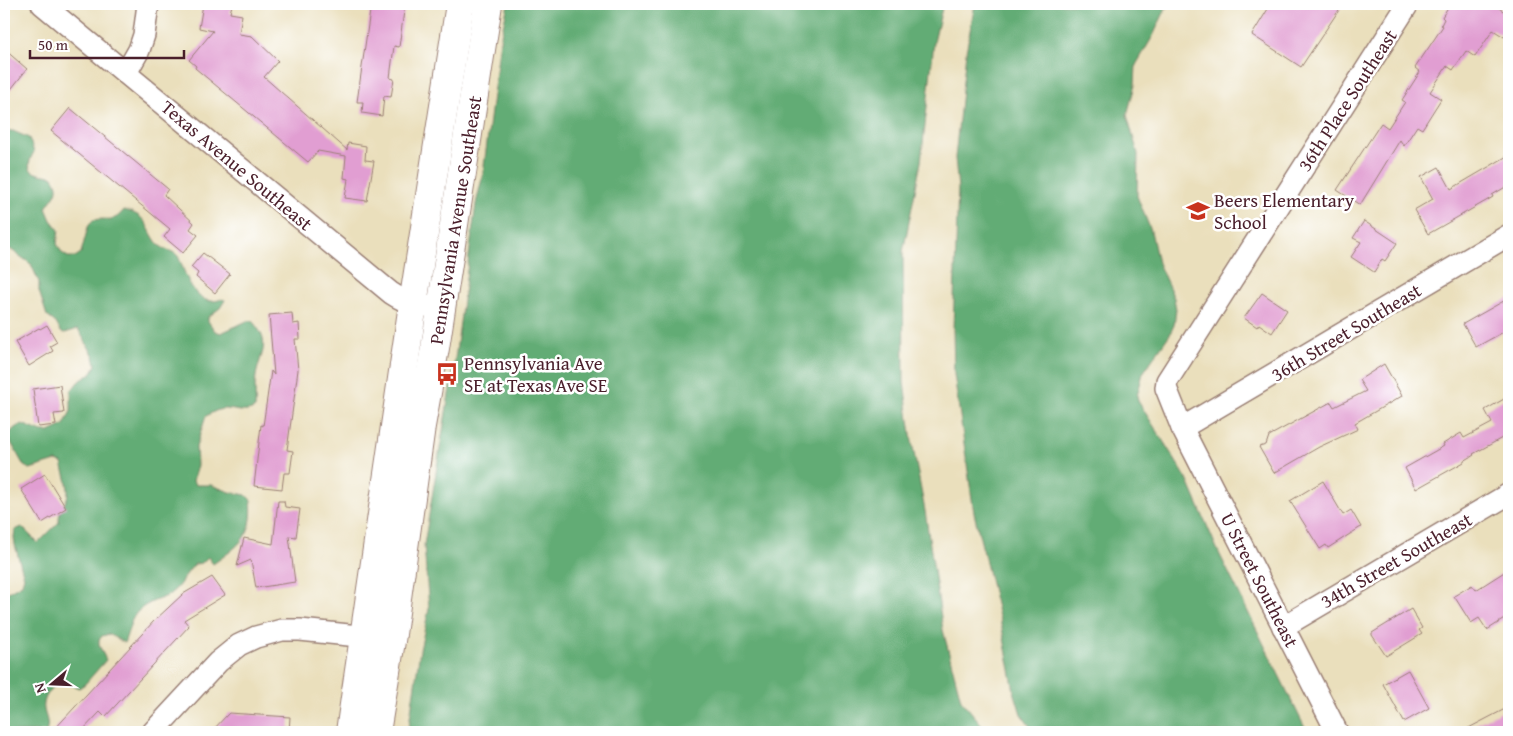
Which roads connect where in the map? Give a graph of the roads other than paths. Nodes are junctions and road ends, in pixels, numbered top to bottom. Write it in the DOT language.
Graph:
graph roads {
  1 [pos="42,4"];
  2 [pos="148,4"];
  3 [pos="460,4"];
  4 [pos="488,4"];
  5 [pos="1408,4"];
  6 [pos="126,73"];
  7 [pos="1509,235"];
  8 [pos="413,304"];
  9 [pos="441,308"];
  10 [pos="1182,428"];
  11 [pos="1509,494"];
  12 [pos="1283,627"];
  13 [pos="378,638"];
  14 [pos="153,732"];
  15 [pos="350,732"];
  16 [pos="376,732"];
  17 [pos="1337,732"];
  1 -- 6 [label="street, Texas Avenue Southeast"];
  2 -- 6 [label="street"];
  3 -- 8 [label="highway, Pennsylvania Avenue Southeast"];
  4 -- 9 [label="highway, Pennsylvania Avenue Southeast"];
  5 -- 10 [label="street, 36th Place Southeast"];
  6 -- 8 [label="street, Texas Avenue Southeast"];
  7 -- 10 [label="street, 36th Street Southeast"];
  8 -- 9 [label="street, Texas Avenue Southeast"];
  8 -- 13 [label="highway, Pennsylvania Avenue Southeast"];
  9 -- 13 [label="highway, Pennsylvania Avenue Southeast"];
  10 -- 12 [label="street, U Street Southeast"];
  11 -- 12 [label="street, 34th Street Southeast"];
  12 -- 17 [label="street, U Street Southeast"];
  13 -- 14 [label="street"];
  13 -- 15 [label="highway, Pennsylvania Avenue Southeast"];
  13 -- 16 [label="highway, Pennsylvania Avenue Southeast"];
}
